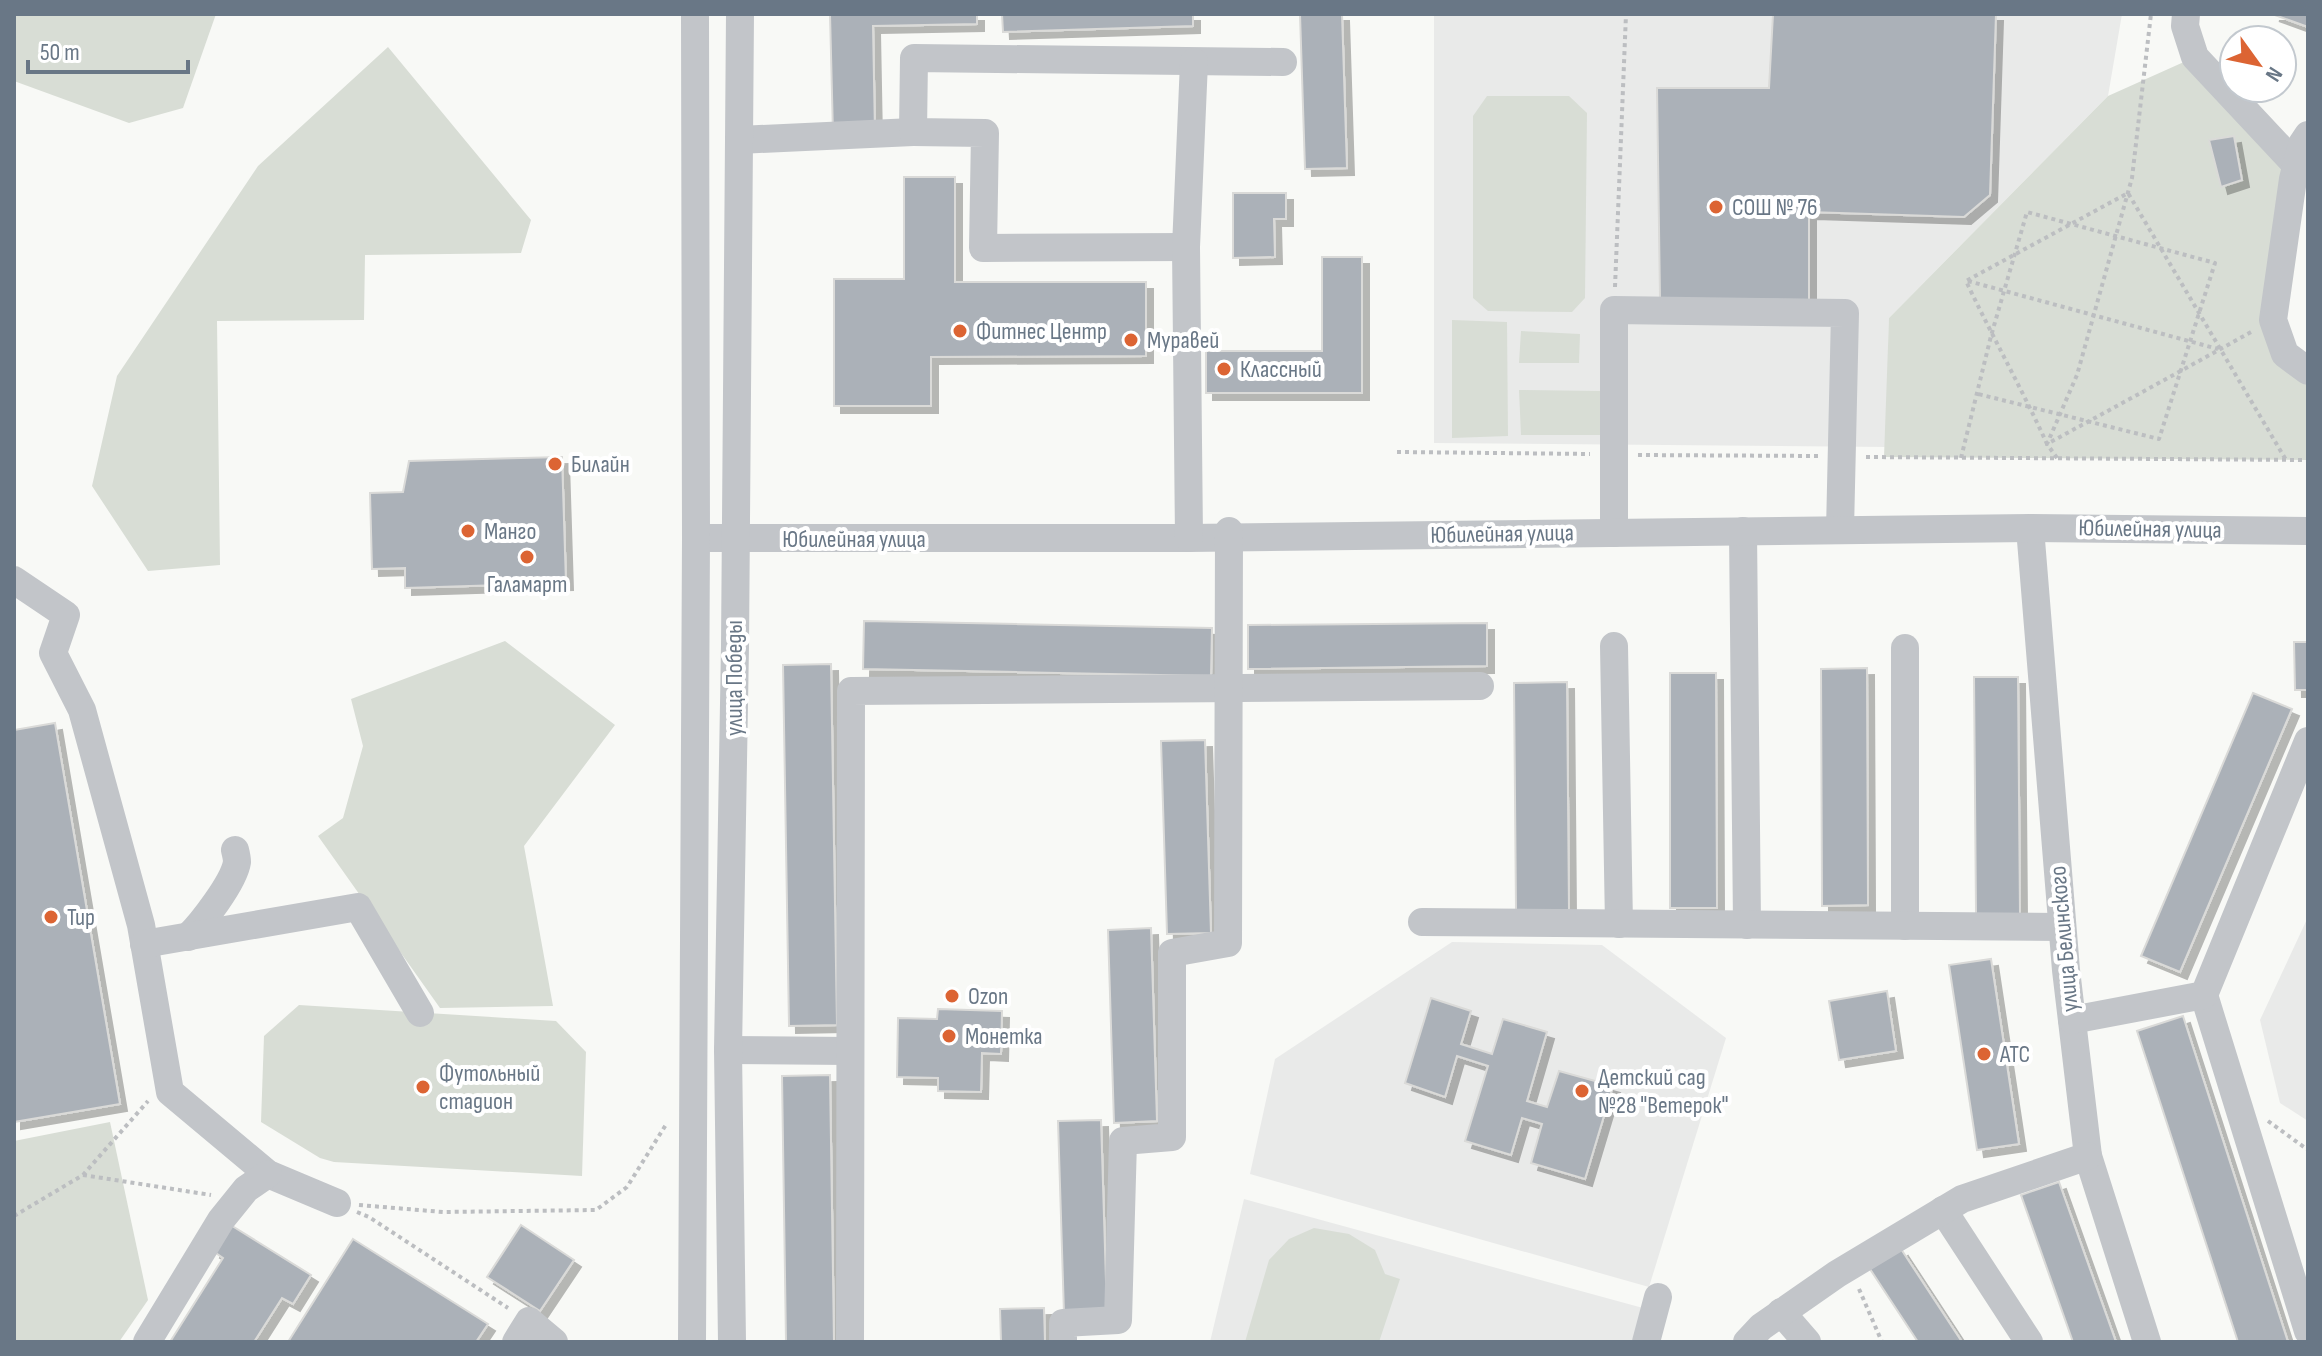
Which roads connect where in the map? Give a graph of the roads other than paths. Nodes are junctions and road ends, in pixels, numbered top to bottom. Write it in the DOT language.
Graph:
graph roads {
  1 [pos="695,14"];
  2 [pos="740,14"];
  3 [pos="2186,14"];
  4 [pos="1194,62"];
  5 [pos="1283,62"];
  6 [pos="913,132"];
  7 [pos="2308,135"];
  8 [pos="739,140"];
  9 [pos="2297,166"];
  10 [pos="1186,247"];
  11 [pos="2308,371"];
  12 [pos="2030,528"];
  13 [pos="1840,530"];
  14 [pos="1743,531"];
  15 [pos="2308,531"];
  16 [pos="1614,533"];
  17 [pos="1229,534"];
  18 [pos="696,538"];
  19 [pos="1189,538"];
  20 [pos="735,539"];
  21 [pos="14,580"];
  22 [pos="1614,646"];
  23 [pos="1905,648"];
  24 [pos="1480,686"];
  25 [pos="1229,688"];
  26 [pos="2308,741"];
  27 [pos="235,850"];
  28 [pos="1422,922"];
  29 [pos="1619,924"];
  30 [pos="1747,925"];
  31 [pos="1905,926"];
  32 [pos="2062,927"];
  33 [pos="188,937"];
  34 [pos="144,944"];
  35 [pos="2204,995"];
  36 [pos="420,1013"];
  37 [pos="2072,1020"];
  38 [pos="728,1050"];
  39 [pos="850,1051"];
  40 [pos="2088,1156"];
  41 [pos="268,1174"];
  42 [pos="337,1203"];
  43 [pos="1943,1210"];
  44 [pos="1658,1297"];
  45 [pos="1781,1312"];
  46 [pos="2308,1331"];
  47 [pos="523,1332"];
  48 [pos="147,1342"];
  49 [pos="554,1342"];
  50 [pos="692,1342"];
  51 [pos="732,1342"];
  52 [pos="850,1342"];
  53 [pos="1063,1342"];
  54 [pos="1646,1342"];
  55 [pos="1747,1342"];
  56 [pos="1807,1342"];
  57 [pos="2029,1342"];
  58 [pos="2147,1342"];
  1 -- 18 [label="street, улица Победы"];
  2 -- 8 [label="street, улица Победы"];
  3 -- 9 [label="street"];
  4 -- 5 [label="street"];
  4 -- 6 [label="street"];
  4 -- 10 [label="street"];
  6 -- 8 [label="street"];
  6 -- 10 [label="street"];
  7 -- 9 [label="street"];
  8 -- 20 [label="street, улица Победы"];
  9 -- 11 [label="street"];
  10 -- 19 [label="street"];
  12 -- 13 [label="street, Юбилейная улица"];
  12 -- 15 [label="street, Юбилейная улица"];
  12 -- 32 [label="street, улица Белинского"];
  13 -- 14 [label="street, Юбилейная улица"];
  13 -- 16 [label="street"];
  14 -- 16 [label="street, Юбилейная улица"];
  14 -- 30 [label="street"];
  16 -- 17 [label="street, Юбилейная улица"];
  17 -- 19 [label="street, Юбилейная улица"];
  17 -- 25 [label="street"];
  18 -- 20 [label="street, Юбилейная улица"];
  18 -- 50 [label="street, улица Победы"];
  19 -- 20 [label="street, Юбилейная улица"];
  20 -- 38 [label="street, улица Победы"];
  21 -- 34 [label="street"];
  22 -- 29 [label="street"];
  23 -- 31 [label="street"];
  24 -- 25 [label="street"];
  25 -- 39 [label="street"];
  25 -- 53 [label="street"];
  26 -- 35 [label="street"];
  27 -- 33 [label="street"];
  28 -- 29 [label="street"];
  29 -- 30 [label="street"];
  30 -- 31 [label="street"];
  31 -- 32 [label="street"];
  32 -- 37 [label="street, улица Белинского"];
  33 -- 34 [label="street"];
  33 -- 36 [label="street"];
  34 -- 41 [label="street"];
  35 -- 37 [label="street"];
  35 -- 46 [label="street"];
  37 -- 40 [label="street, улица Белинского"];
  38 -- 39 [label="street"];
  38 -- 51 [label="street, улица Победы"];
  39 -- 52 [label="street"];
  40 -- 43 [label="street"];
  40 -- 58 [label="street, улица Белинского"];
  41 -- 42 [label="street"];
  41 -- 48 [label="street"];
  43 -- 45 [label="street"];
  43 -- 57 [label="street"];
  44 -- 54 [label="street"];
  45 -- 55 [label="street"];
  45 -- 56 [label="street"];
  47 -- 49 [label="street"];
}
